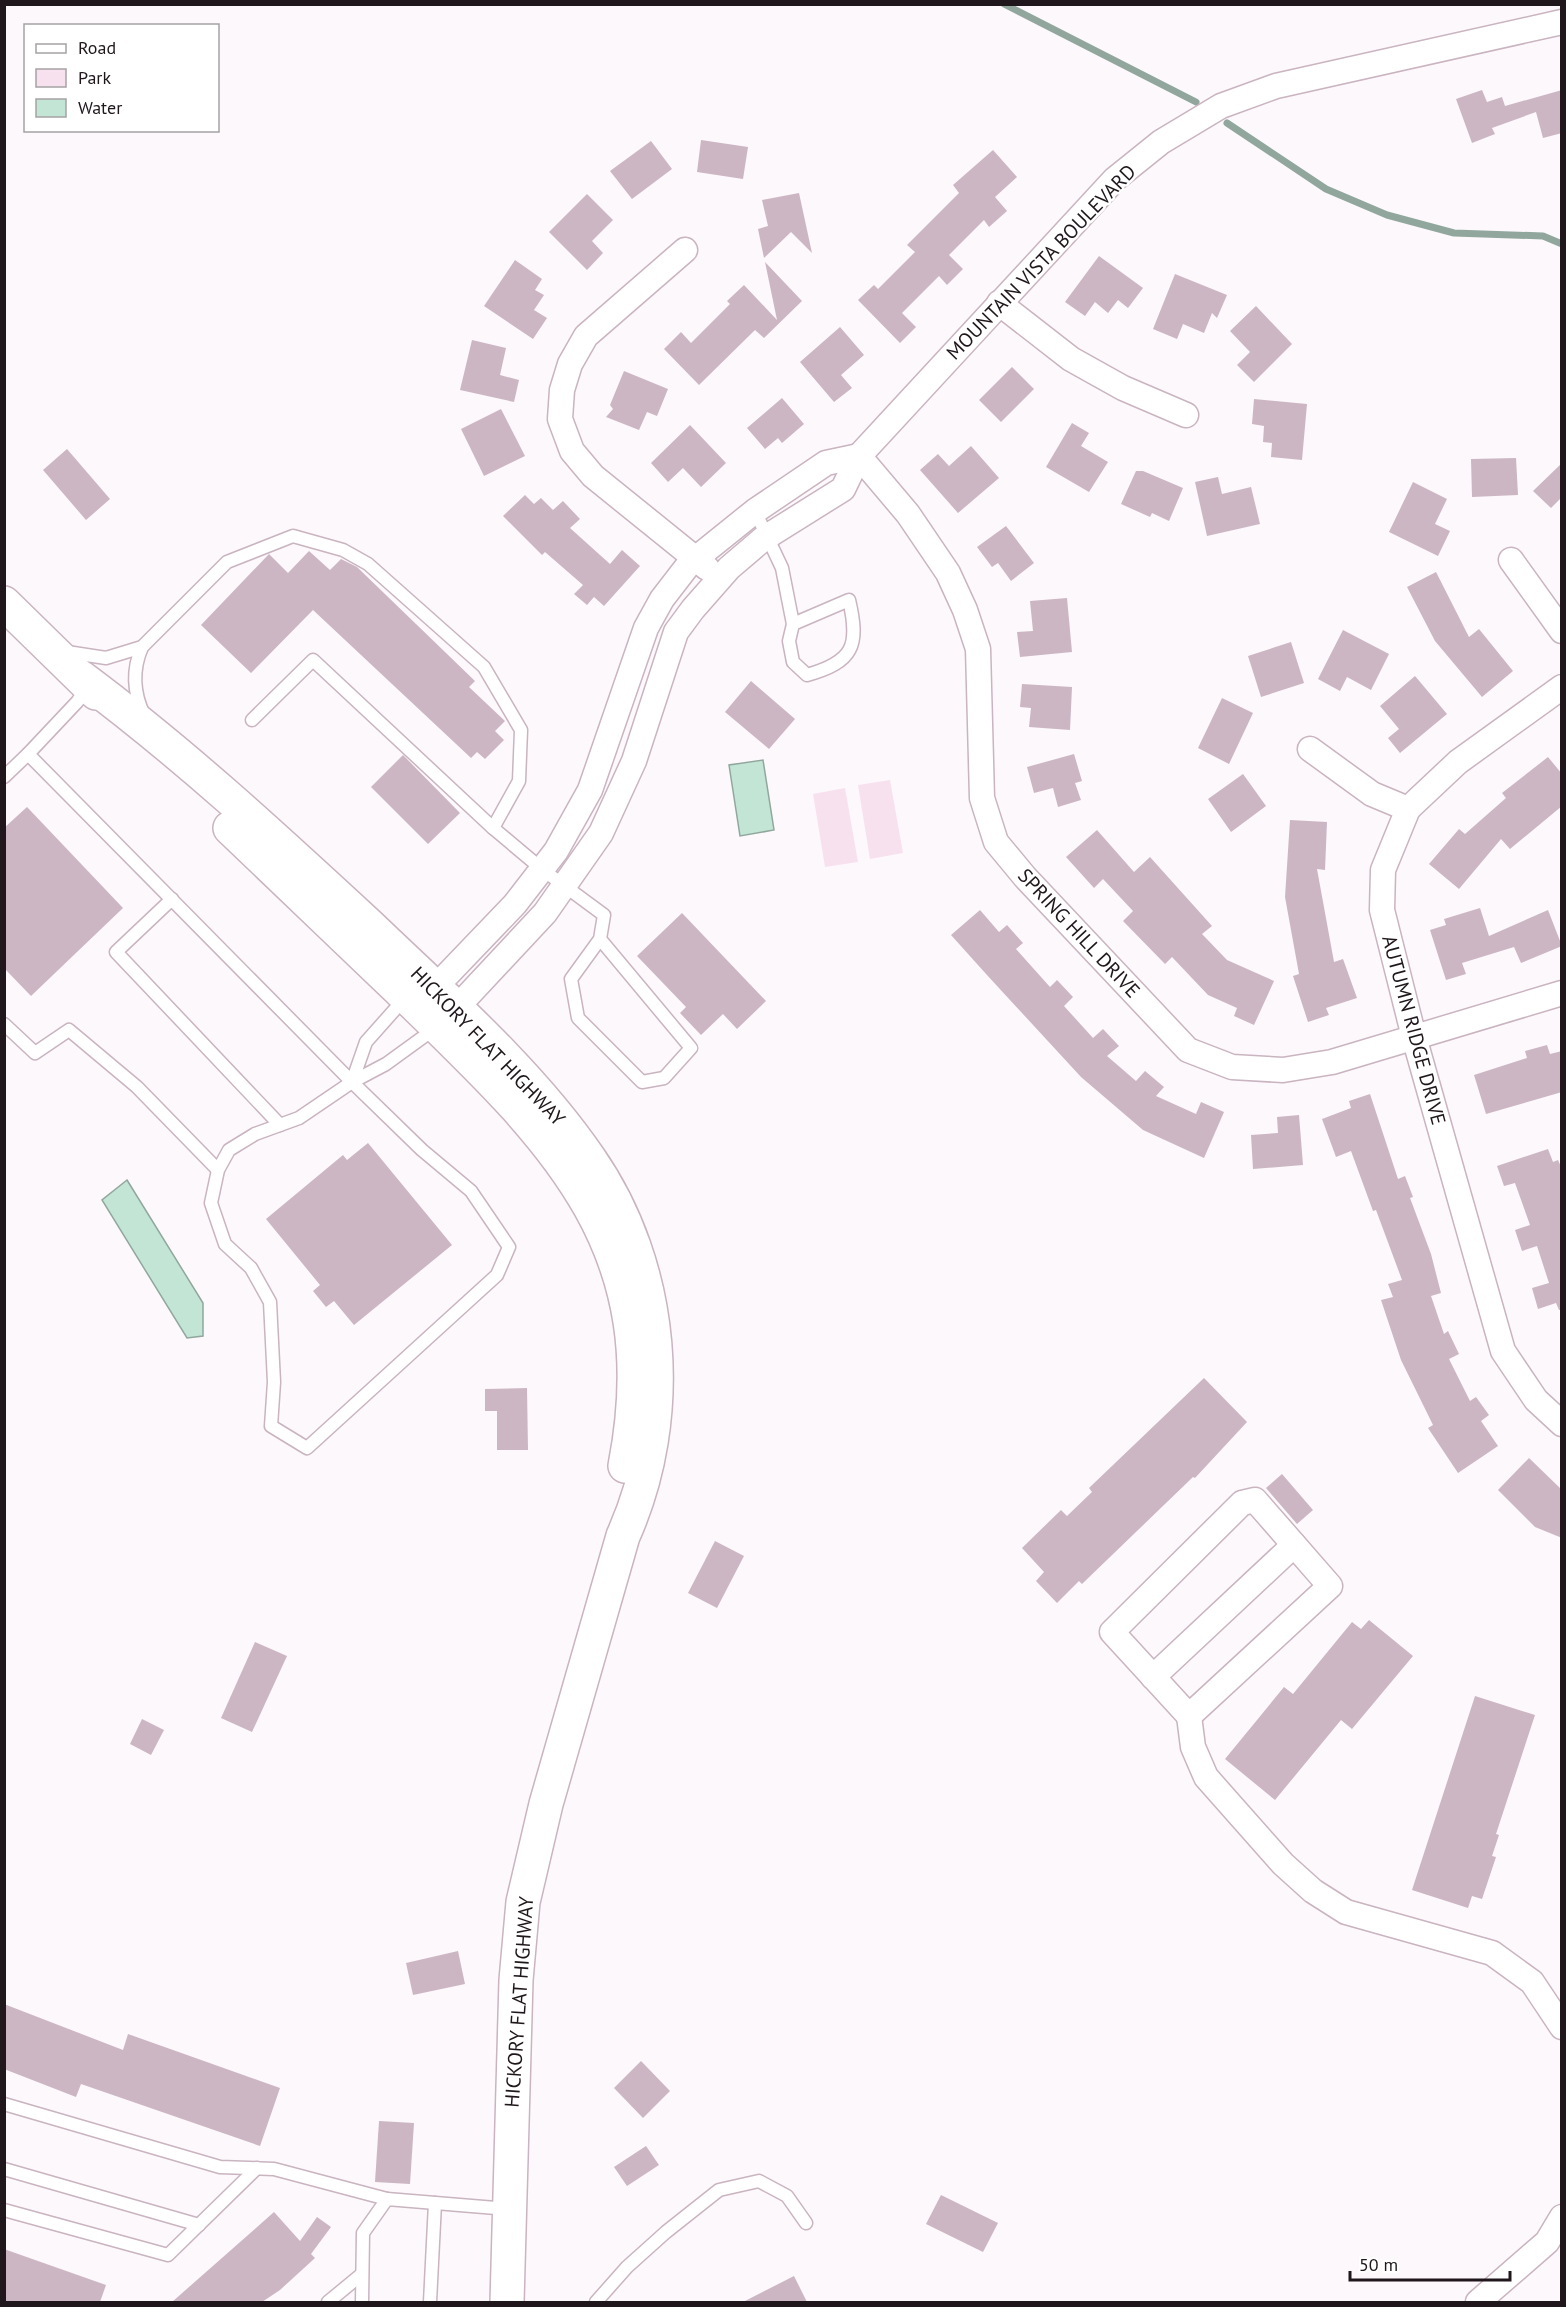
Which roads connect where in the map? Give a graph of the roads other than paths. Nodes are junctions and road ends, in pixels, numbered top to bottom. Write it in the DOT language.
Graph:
graph roads {
  1 [pos="1562,22"];
  2 [pos="685,250"];
  3 [pos="999,303"];
  4 [pos="1186,415"];
  5 [pos="859,456"];
  6 [pos="755,510"];
  7 [pos="766,537"];
  8 [pos="697,558"];
  9 [pos="1511,560"];
  10 [pos="718,579"];
  11 [pos="4,603"];
  12 [pos="793,624"];
  13 [pos="1562,631"];
  14 [pos="49,646"];
  15 [pos="142,647"];
  16 [pos="86,682"];
  17 [pos="1562,687"];
  18 [pos="252,720"];
  19 [pos="152,730"];
  20 [pos="1310,749"];
  21 [pos="28,754"];
  22 [pos="4,777"];
  23 [pos="1408,809"];
  24 [pos="494,828"];
  25 [pos="543,870"];
  26 [pos="566,886"];
  27 [pos="172,899"];
  28 [pos="600,939"];
  29 [pos="1562,993"];
  30 [pos="430,1005"];
  31 [pos="4,1024"];
  32 [pos="1414,1037"];
  33 [pos="352,1082"];
  34 [pos="280,1125"];
  35 [pos="218,1170"];
  36 [pos="1562,1424"];
  37 [pos="1294,1545"];
  38 [pos="1153,1677"];
  39 [pos="1189,1716"];
  40 [pos="1562,2027"];
  41 [pos="4,2104"];
  42 [pos="257,2168"];
  43 [pos="4,2169"];
  44 [pos="387,2199"];
  45 [pos="435,2203"];
  46 [pos="509,2209"];
  47 [pos="4,2210"];
  48 [pos="1562,2217"];
  49 [pos="806,2223"];
  50 [pos="199,2225"];
  51 [pos="362,2274"];
  52 [pos="328,2302"];
  53 [pos="362,2302"];
  54 [pos="430,2302"];
  55 [pos="507,2302"];
  56 [pos="596,2302"];
  57 [pos="1478,2302"];
  1 -- 3 [label="street, MOUNTAIN VISTA BOULEVARD"];
  2 -- 8 [label="street"];
  3 -- 4 [label="street"];
  3 -- 5 [label="street, MOUNTAIN VISTA BOULEVARD"];
  5 -- 6 [label="street"];
  5 -- 7 [label="street, MOUNTAIN VISTA BOULEVARD"];
  5 -- 32 [label="street, SPRING HILL DRIVE"];
  6 -- 7 [label="lane"];
  6 -- 8 [label="street"];
  7 -- 10 [label="street, MOUNTAIN VISTA BOULEVARD"];
  7 -- 12 [label="lane"];
  8 -- 10 [label="street"];
  8 -- 25 [label="street"];
  9 -- 13 [label="street"];
  10 -- 26 [label="street, MOUNTAIN VISTA BOULEVARD"];
  11 -- 14 [label="main road, HICKORY FLAT HIGHWAY"];
  12 -- 12 [label="lane"];
  14 -- 15 [label="lane"];
  14 -- 16 [label="main road, HICKORY FLAT HIGHWAY"];
  15 -- 19 [label="lane"];
  15 -- 24 [label="lane"];
  16 -- 19 [label="main road, HICKORY FLAT HIGHWAY"];
  16 -- 21 [label="lane"];
  16 -- 30 [label="main road, HICKORY FLAT HIGHWAY"];
  17 -- 23 [label="street, AUTUMN RIDGE DRIVE"];
  18 -- 24 [label="lane"];
  19 -- 30 [label="main road, HICKORY FLAT HIGHWAY"];
  20 -- 23 [label="street"];
  21 -- 22 [label="lane"];
  21 -- 27 [label="lane"];
  23 -- 32 [label="street, AUTUMN RIDGE DRIVE"];
  24 -- 25 [label="lane"];
  25 -- 26 [label="lane"];
  25 -- 30 [label="street"];
  26 -- 28 [label="lane"];
  26 -- 30 [label="street, MOUNTAIN VISTA BOULEVARD"];
  27 -- 33 [label="lane"];
  27 -- 34 [label="lane"];
  28 -- 28 [label="lane"];
  29 -- 32 [label="street, SPRING HILL DRIVE"];
  30 -- 33 [label="lane"];
  30 -- 33 [label="lane"];
  30 -- 46 [label="main road, HICKORY FLAT HIGHWAY"];
  31 -- 35 [label="lane"];
  32 -- 36 [label="street, AUTUMN RIDGE DRIVE"];
  33 -- 34 [label="lane"];
  33 -- 35 [label="lane"];
  34 -- 35 [label="lane"];
  37 -- 38 [label="street"];
  37 -- 38 [label="street"];
  37 -- 39 [label="street"];
  38 -- 39 [label="street"];
  39 -- 40 [label="street"];
  41 -- 42 [label="lane"];
  42 -- 44 [label="lane"];
  42 -- 50 [label="lane"];
  43 -- 50 [label="lane"];
  44 -- 45 [label="lane"];
  44 -- 51 [label="lane"];
  45 -- 46 [label="lane"];
  45 -- 54 [label="lane"];
  46 -- 55 [label="main road, HICKORY FLAT HIGHWAY"];
  47 -- 50 [label="lane"];
  48 -- 57 [label="street"];
  49 -- 56 [label="lane"];
  51 -- 52 [label="lane"];
  51 -- 53 [label="lane"];
}
